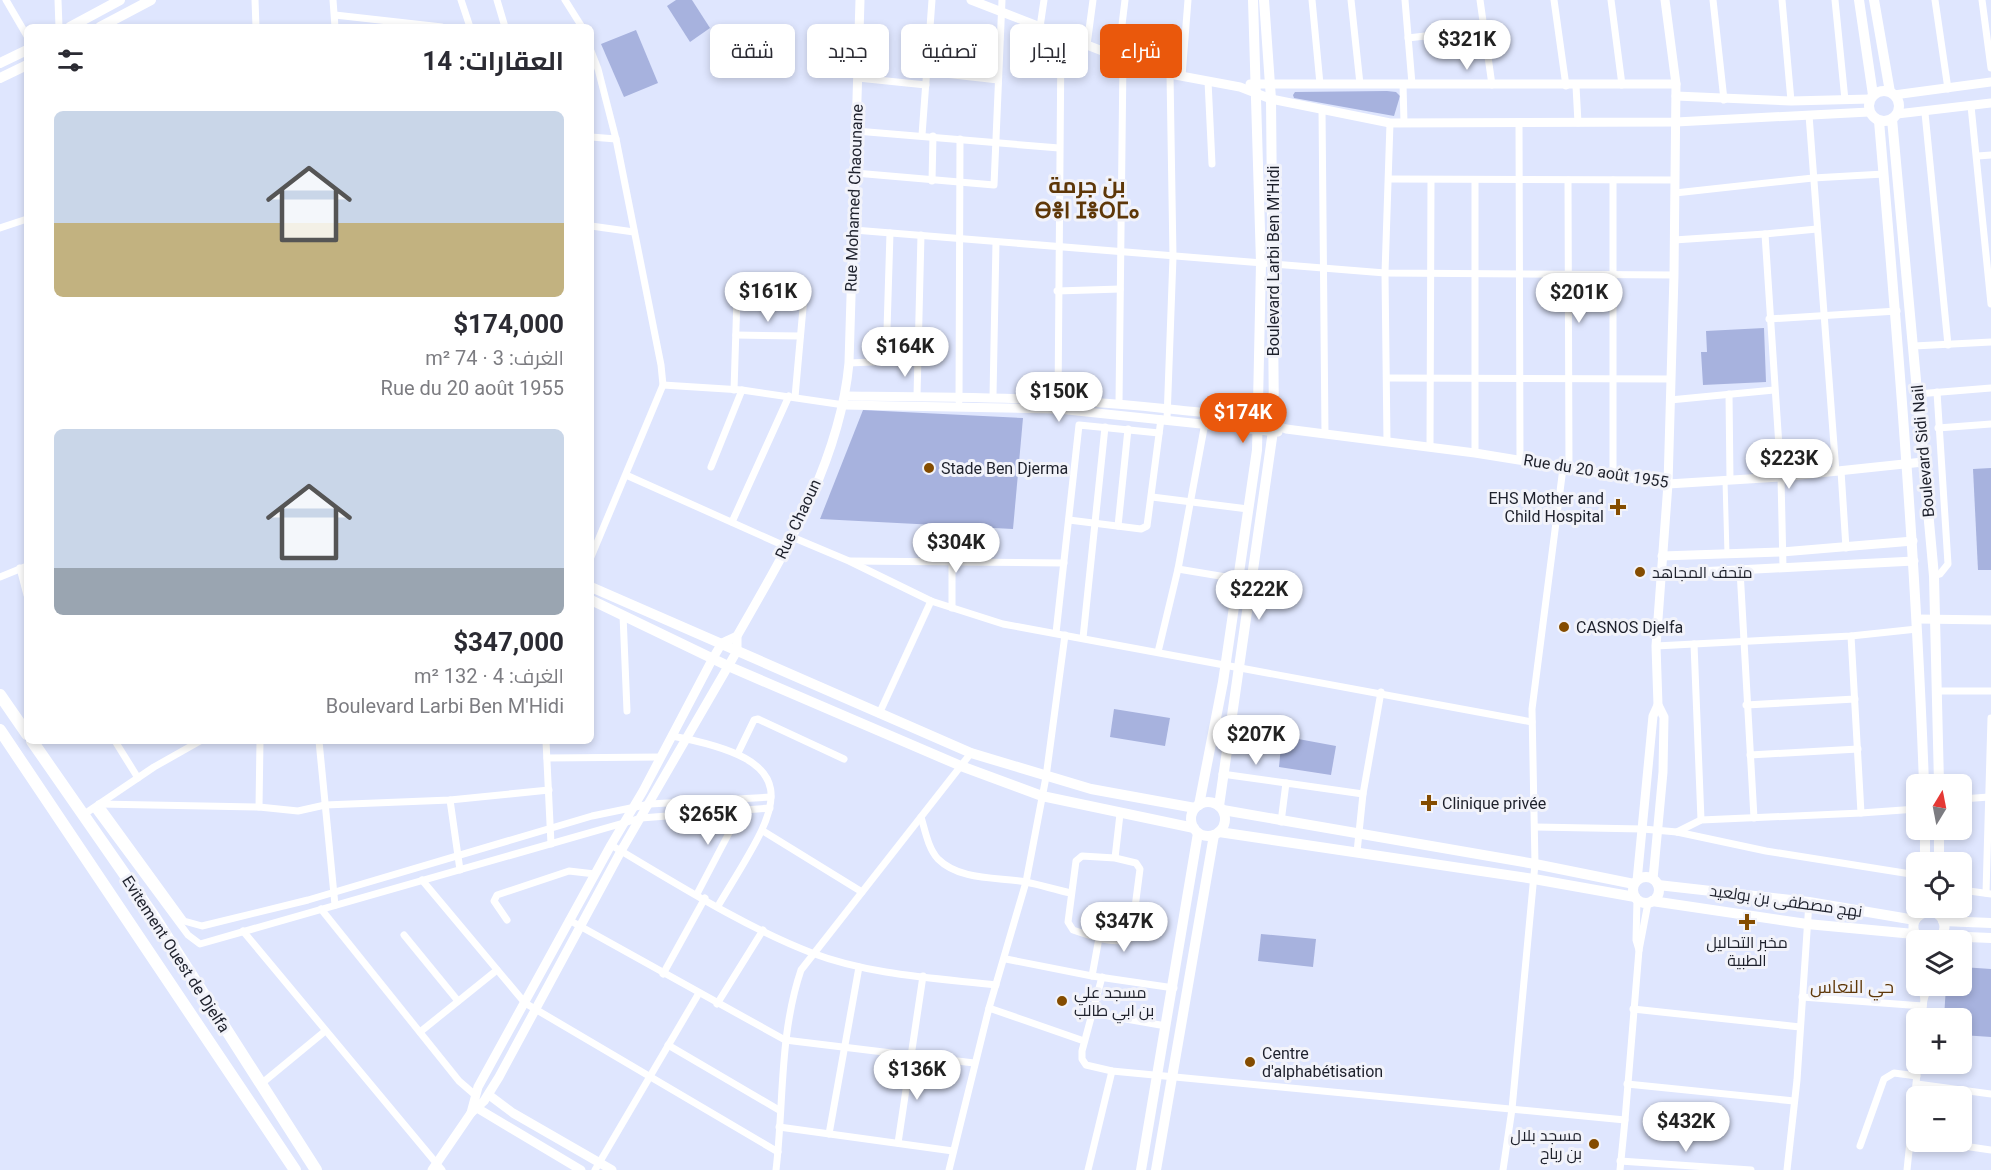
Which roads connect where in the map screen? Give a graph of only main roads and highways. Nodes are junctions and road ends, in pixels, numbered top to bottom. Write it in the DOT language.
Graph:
graph roads {
  1 [pos="120,0"];
  2 [pos="151,0"];
  3 [pos="1253,0"];
  4 [pos="1264,0"];
  5 [pos="1859,0"];
  6 [pos="1874,0"];
  7 [pos="76,24"];
  8 [pos="106,24"];
  9 [pos="24,51"];
  10 [pos="0,63"];
  11 [pos="24,67"];
  12 [pos="0,78"];
  13 [pos="1892,94"];
  14 [pos="1872,97"];
  15 [pos="1895,117"];
  16 [pos="1879,121"];
  17 [pos="594,588"];
  18 [pos="594,601"];
  19 [pos="0,695"];
  20 [pos="0,730"];
  21 [pos="24,730"];
  22 [pos="35,744"];
  23 [pos="1924,774"];
  24 [pos="1939,774"];
  25 [pos="1197,806"];
  26 [pos="1221,808"];
  27 [pos="1196,831"];
  28 [pos="1216,834"];
  29 [pos="1655,882"];
  30 [pos="1635,883"];
  31 [pos="1643,900"];
  32 [pos="1906,912"];
  33 [pos="1960,918"];
  34 [pos="1991,923"];
  35 [pos="1906,936"];
  36 [pos="1972,938"];
  37 [pos="1991,938"];
  38 [pos="295,1170"];
  39 [pos="316,1170"];
  40 [pos="1141,1170"];
  41 [pos="1156,1170"];
  1 -- 7 [label="main road"];
  2 -- 8 [label="main road"];
  3 -- 25 [label="main road"];
  4 -- 26 [label="main road, Boulevard Larbi Ben M'Hidi"];
  5 -- 14 [label="main road"];
  6 -- 13 [label="main road"];
  9 -- 10 [label="main road"];
  11 -- 12 [label="main road"];
  13 -- 14 [label="main road"];
  13 -- 15 [label="main road"];
  14 -- 16 [label="main road"];
  15 -- 16 [label="main road"];
  15 -- 24 [label="main road, Boulevard Sidi Nail"];
  16 -- 23 [label="main road, Boulevard Sidi Nail"];
  17 -- 25 [label="main road"];
  18 -- 27 [label="main road"];
  19 -- 21 [label="highway"];
  20 -- 38 [label="highway"];
  22 -- 39 [label="highway, Evitement Ouest de Djelfa"];
  25 -- 26 [label="main road"];
  25 -- 27 [label="main road"];
  26 -- 28 [label="main road"];
  26 -- 30 [label="main road, نهج مصطفى بن بولعيد"];
  27 -- 28 [label="main road"];
  27 -- 40 [label="main road"];
  28 -- 31 [label="main road"];
  28 -- 41 [label="main road"];
  29 -- 30 [label="main road, نهج مصطفى بن بولعيد"];
  29 -- 31 [label="main road"];
  29 -- 32 [label="main road, نهج مصطفى بن بولعيد"];
  30 -- 31 [label="main road"];
  31 -- 35 [label="main road"];
  33 -- 34 [label="main road, نهج مصطفى بن بولعيد"];
  36 -- 37 [label="main road"];
}
